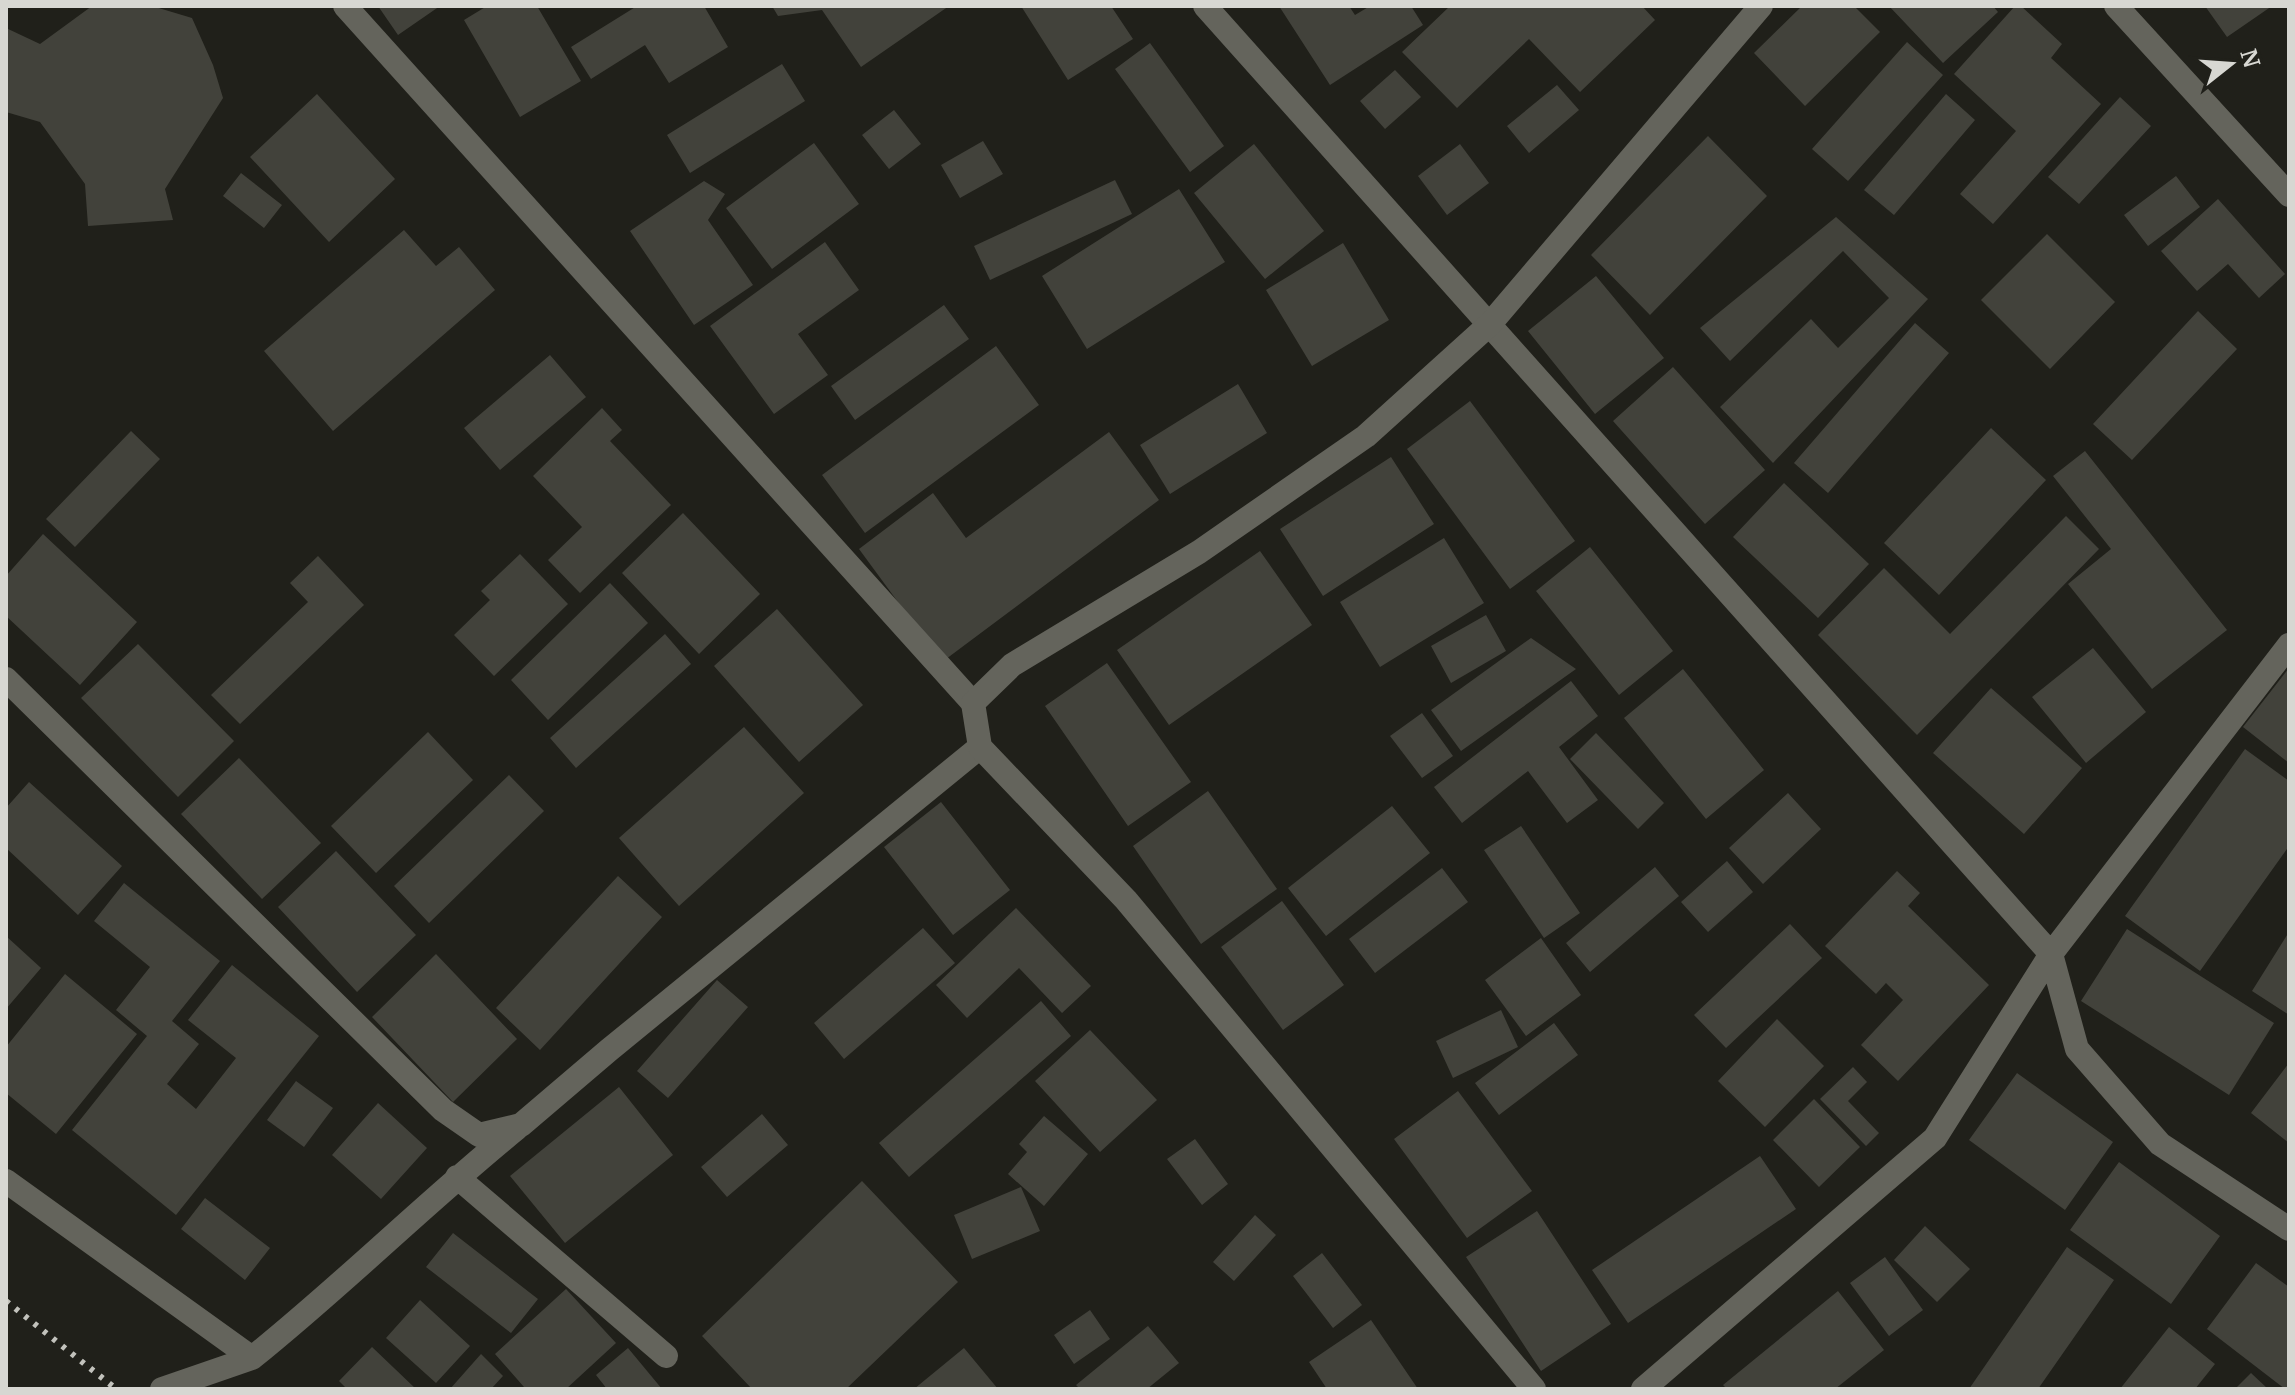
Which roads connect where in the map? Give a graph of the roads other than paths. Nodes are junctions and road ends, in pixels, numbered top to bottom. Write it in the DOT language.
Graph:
graph roads {
  1 [pos="345,6"];
  2 [pos="1205,6"];
  3 [pos="1761,6"];
  4 [pos="2116,6"];
  5 [pos="2289,195"];
  6 [pos="1490,324"];
  7 [pos="2289,645"];
  8 [pos="6,679"];
  9 [pos="973,703"];
  10 [pos="980,747"];
  11 [pos="2051,954"];
  12 [pos="521,1125"];
  13 [pos="457,1177"];
  14 [pos="6,1181"];
  15 [pos="2289,1229"];
  16 [pos="666,1356"];
  17 [pos="252,1358"];
  18 [pos="162,1389"];
  19 [pos="1534,1389"];
  20 [pos="1643,1389"];
  1 -- 9 [label="street"];
  2 -- 6 [label="street"];
  3 -- 6 [label="street"];
  4 -- 5 [label="street"];
  6 -- 9 [label="street"];
  6 -- 11 [label="street"];
  7 -- 11 [label="street"];
  8 -- 12 [label="street"];
  9 -- 10 [label="street"];
  10 -- 12 [label="street"];
  10 -- 19 [label="street"];
  11 -- 15 [label="street"];
  11 -- 20 [label="street"];
  12 -- 13 [label="street"];
  13 -- 16 [label="street"];
  13 -- 17 [label="street"];
  14 -- 17 [label="street"];
  17 -- 18 [label="street"];
}
